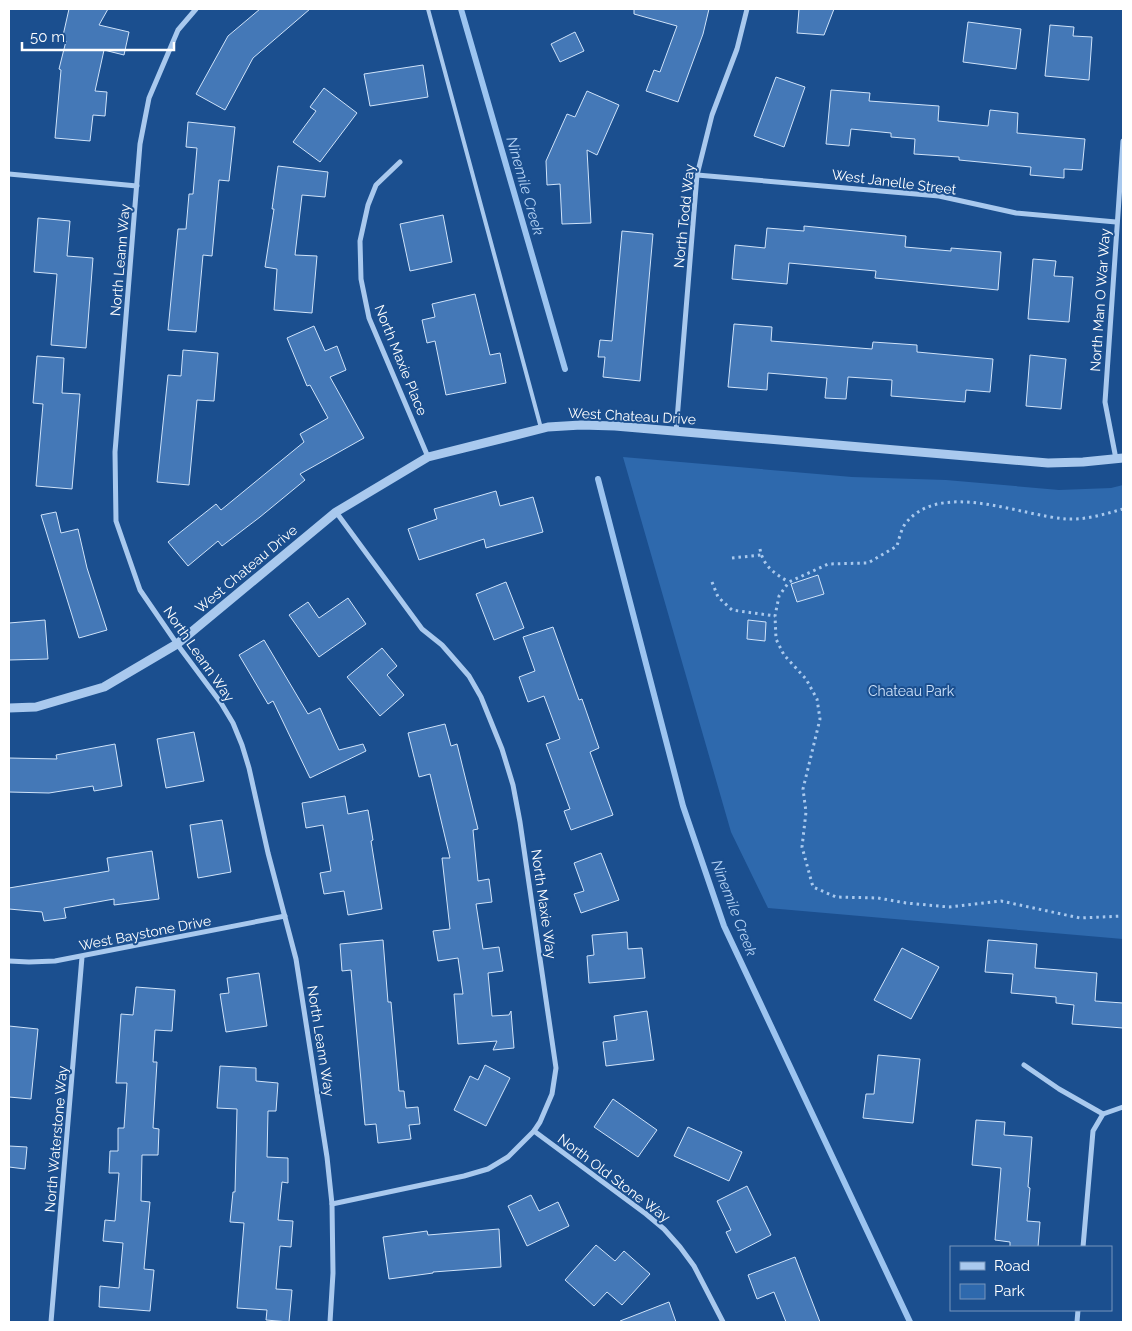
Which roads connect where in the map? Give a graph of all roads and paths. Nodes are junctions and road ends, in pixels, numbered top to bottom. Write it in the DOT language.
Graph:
graph roads {
  1 [pos="196,9"];
  2 [pos="428,9"];
  3 [pos="747,9"];
  4 [pos="1123,141"];
  5 [pos="400,162"];
  6 [pos="9,174"];
  7 [pos="697,175"];
  8 [pos="137,186"];
  9 [pos="1116,222"];
  10 [pos="540,428"];
  11 [pos="676,432"];
  12 [pos="428,457"];
  13 [pos="1120,459"];
  14 [pos="1123,509"];
  15 [pos="336,512"];
  16 [pos="760,549"];
  17 [pos="761,555"];
  18 [pos="732,558"];
  19 [pos="712,582"];
  20 [pos="789,582"];
  21 [pos="775,616"];
  22 [pos="177,644"];
  23 [pos="9,708"];
  24 [pos="285,916"];
  25 [pos="1123,916"];
  26 [pos="82,957"];
  27 [pos="9,961"];
  28 [pos="1024,1065"];
  29 [pos="1123,1107"];
  30 [pos="1103,1114"];
  31 [pos="534,1131"];
  32 [pos="332,1204"];
  33 [pos="1083,1246"];
  34 [pos="51,1322"];
  35 [pos="330,1322"];
  36 [pos="723,1322"];
  1 -- 8 [label="street, North Leann Way"];
  2 -- 10 [label="lane"];
  3 -- 7 [label="street, North Todd Way"];
  4 -- 9 [label="street, North Man O War Way"];
  5 -- 12 [label="street, North Maxie Place"];
  6 -- 8 [label="street"];
  7 -- 9 [label="street, West Janelle Street"];
  7 -- 11 [label="street, North Todd Way"];
  8 -- 22 [label="street, North Leann Way"];
  9 -- 13 [label="street, North Man O War Way"];
  10 -- 11 [label="street, West Chateau Drive"];
  10 -- 12 [label="street, West Chateau Drive"];
  11 -- 13 [label="street, West Chateau Drive"];
  12 -- 15 [label="street, West Chateau Drive"];
  14 -- 20 [label="path"];
  15 -- 22 [label="street, West Chateau Drive"];
  15 -- 31 [label="street, North Maxie Way"];
  16 -- 17 [label="path"];
  17 -- 18 [label="path"];
  17 -- 20 [label="path"];
  19 -- 21 [label="path"];
  20 -- 21 [label="path"];
  21 -- 25 [label="path"];
  22 -- 23 [label="street, West Chateau Drive"];
  22 -- 24 [label="street, North Leann Way"];
  24 -- 26 [label="street, West Baystone Drive"];
  24 -- 32 [label="street, North Leann Way"];
  26 -- 27 [label="street, West Baystone Drive"];
  26 -- 34 [label="street, North Waterstone Way"];
  28 -- 30 [label="street"];
  29 -- 30 [label="street"];
  30 -- 33 [label="street"];
  31 -- 32 [label="street, North Maxie Way"];
  31 -- 36 [label="street, North Old Stone Way"];
  32 -- 35 [label="street, North Leann Way"];
}
